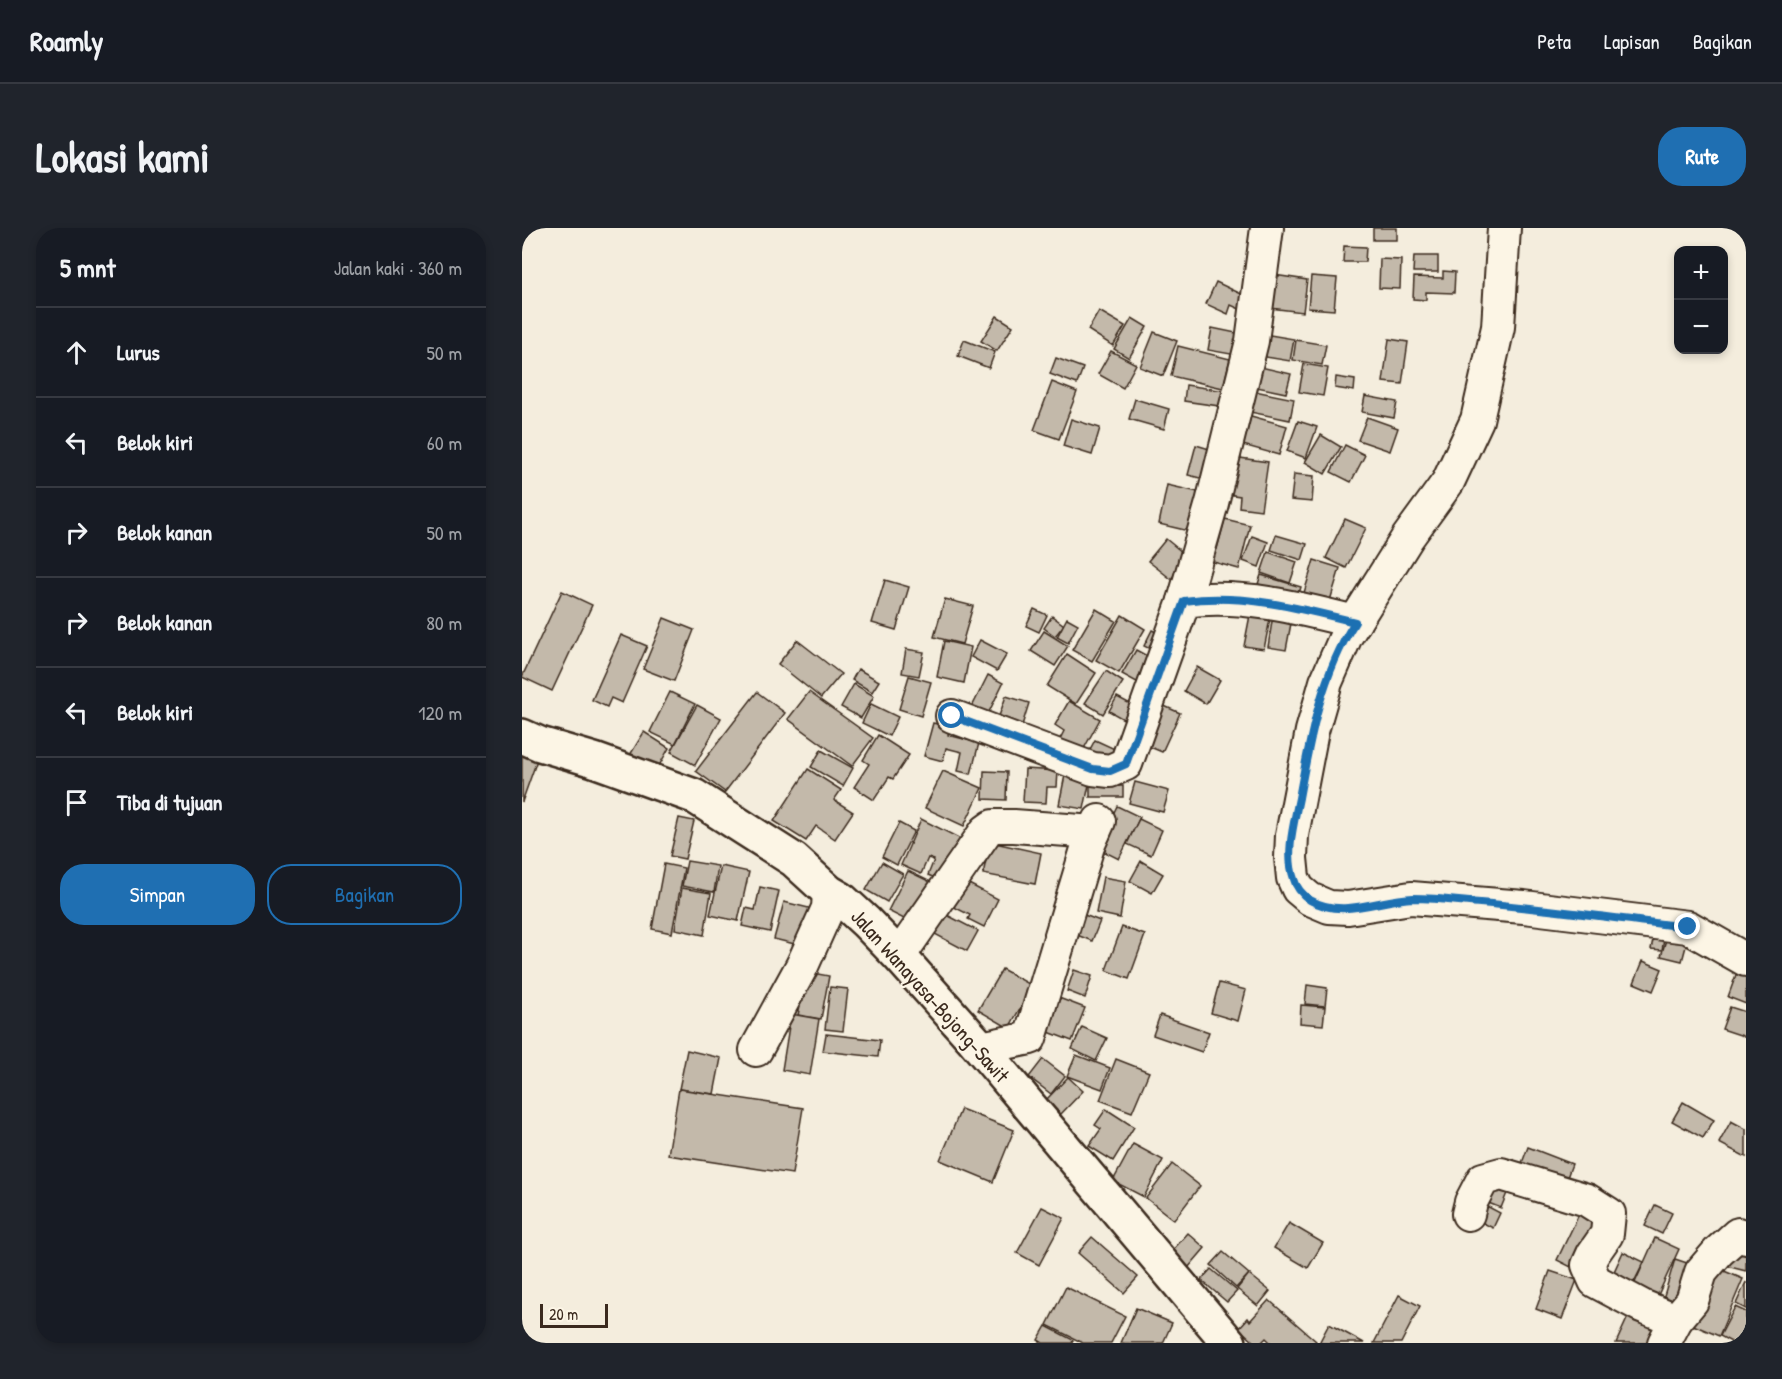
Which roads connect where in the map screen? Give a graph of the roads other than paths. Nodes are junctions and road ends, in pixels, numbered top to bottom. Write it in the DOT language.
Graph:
graph roads {
  1 [pos="1268,228"];
  2 [pos="1504,228"];
  3 [pos="1184,601"];
  4 [pos="1355,622"];
  5 [pos="952,716"];
  6 [pos="522,736"];
  7 [pos="829,892"];
  8 [pos="898,956"];
  9 [pos="1746,960"];
  10 [pos="981,1048"];
  11 [pos="756,1050"];
  12 [pos="1468,1214"];
  13 [pos="1746,1238"];
  14 [pos="1670,1332"];
  15 [pos="1229,1343"];
  1 -- 3 [label="street"];
  2 -- 4 [label="street"];
  3 -- 4 [label="street"];
  3 -- 5 [label="street"];
  4 -- 9 [label="street"];
  6 -- 7 [label="main road, Jalan Wanayasa-Bojong-Sawit"];
  7 -- 8 [label="main road, Jalan Wanayasa-Bojong-Sawit"];
  7 -- 11 [label="street"];
  8 -- 10 [label="main road, Jalan Wanayasa-Bojong-Sawit"];
  8 -- 10 [label="street"];
  10 -- 15 [label="main road, Jalan Wanayasa-Bojong-Sawit"];
  12 -- 14 [label="street"];
  13 -- 14 [label="street"];
}
